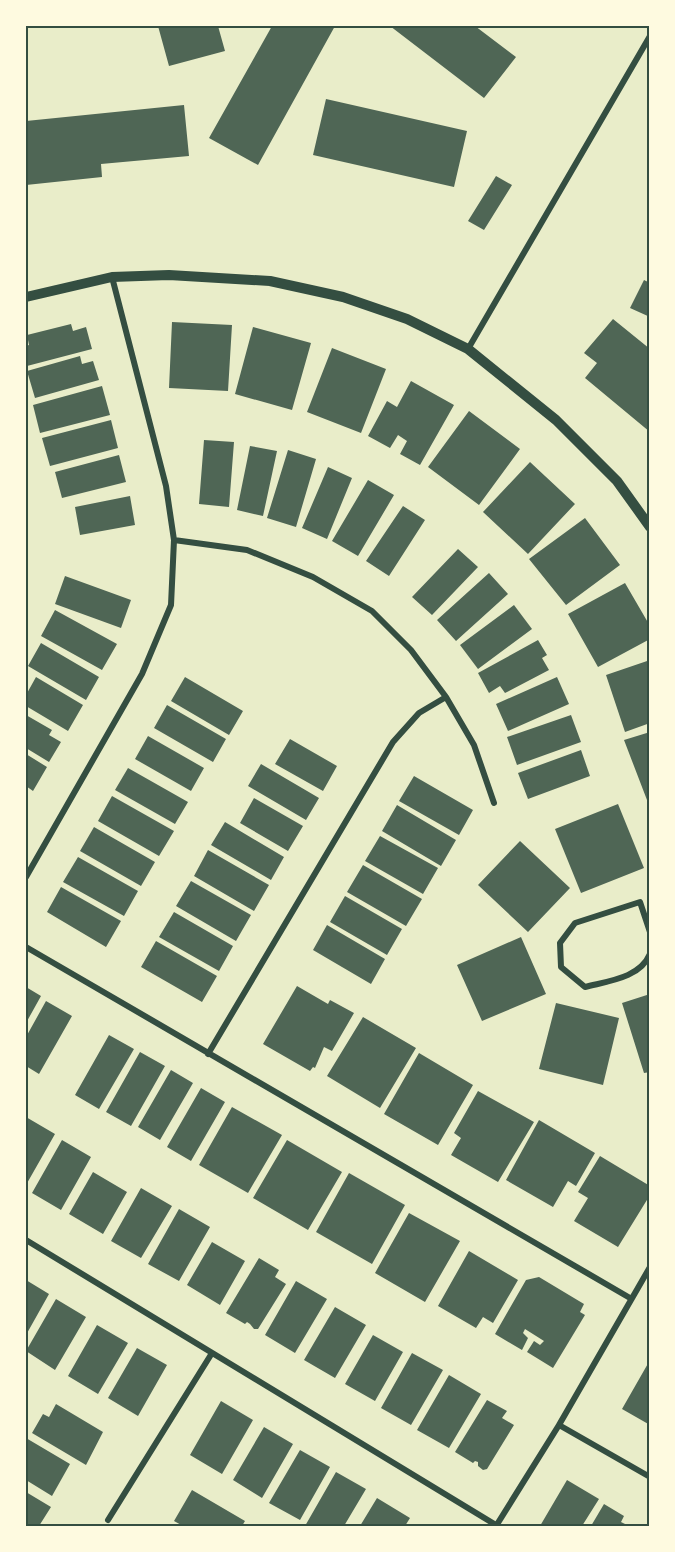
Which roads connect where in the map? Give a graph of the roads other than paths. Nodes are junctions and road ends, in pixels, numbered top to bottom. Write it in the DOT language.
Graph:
graph roads {
  1 [pos="650,36"];
  2 [pos="112,277"];
  3 [pos="26,297"];
  4 [pos="468,349"];
  5 [pos="650,527"];
  6 [pos="174,540"];
  7 [pos="446,697"];
  8 [pos="494,803"];
  9 [pos="26,877"];
  10 [pos="650,899"];
  11 [pos="640,902"];
  12 [pos="650,932"];
  13 [pos="26,947"];
  14 [pos="650,954"];
  15 [pos="208,1054"];
  16 [pos="26,1240"];
  17 [pos="650,1267"];
  18 [pos="630,1298"];
  19 [pos="212,1353"];
  20 [pos="559,1425"];
  21 [pos="650,1477"];
  22 [pos="108,1520"];
  23 [pos="496,1526"];
  1 -- 4 [label="street"];
  2 -- 3 [label="street"];
  2 -- 4 [label="street"];
  2 -- 6 [label="street"];
  4 -- 5 [label="street"];
  6 -- 7 [label="street"];
  6 -- 9 [label="street"];
  7 -- 8 [label="street"];
  7 -- 15 [label="street"];
  10 -- 11 [label="street"];
  11 -- 12 [label="street"];
  11 -- 14 [label="street"];
  13 -- 15 [label="street"];
  15 -- 18 [label="street"];
  16 -- 19 [label="street"];
  17 -- 18 [label="street"];
  18 -- 20 [label="street"];
  19 -- 22 [label="street"];
  19 -- 23 [label="street"];
  20 -- 21 [label="street"];
  20 -- 23 [label="street"];
}
